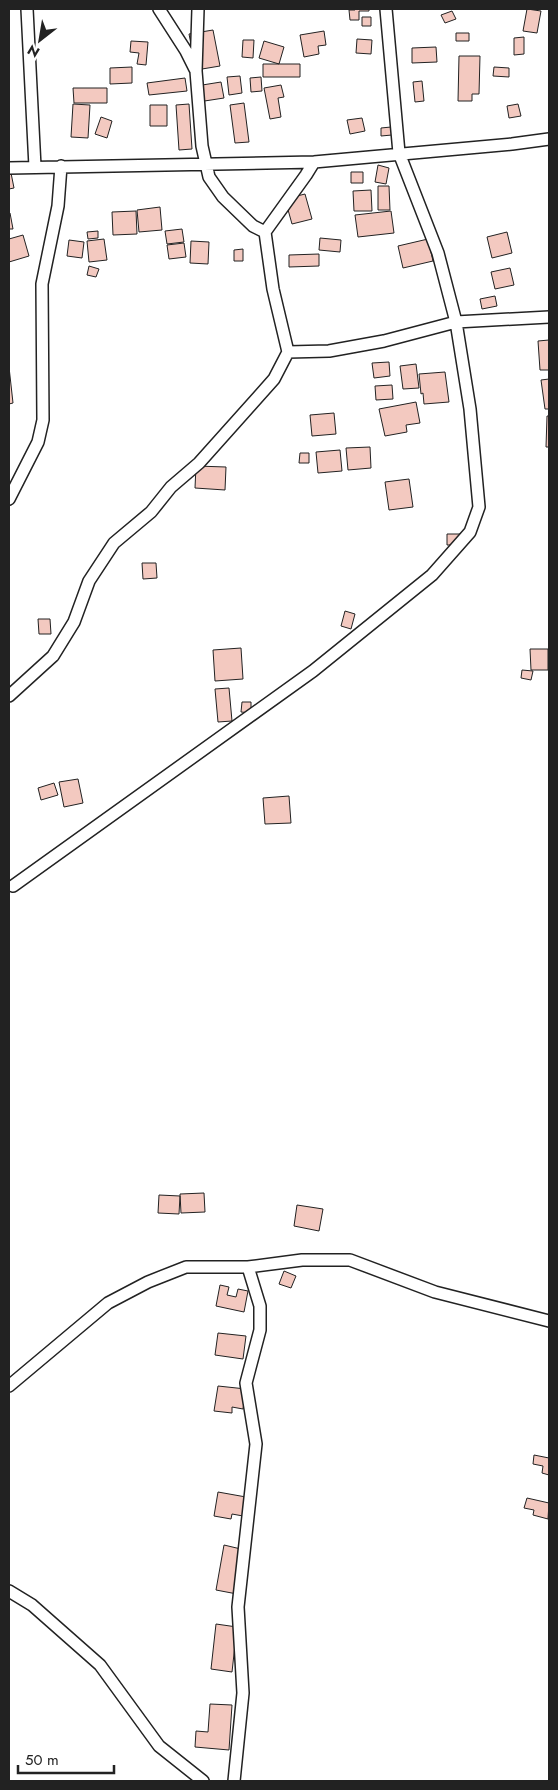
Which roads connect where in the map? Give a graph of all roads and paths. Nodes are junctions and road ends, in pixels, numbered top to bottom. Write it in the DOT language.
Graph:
graph roads {
  1 [pos="27,9"];
  2 [pos="159,9"];
  3 [pos="198,9"];
  4 [pos="384,10"];
  5 [pos="196,71"];
  6 [pos="549,139"];
  7 [pos="399,153"];
  8 [pos="314,162"];
  9 [pos="205,164"];
  10 [pos="61,166"];
  11 [pos="35,167"];
  12 [pos="9,168"];
  13 [pos="264,232"];
  14 [pos="549,317"];
  15 [pos="456,322"];
  16 [pos="288,352"];
  17 [pos="9,499"];
  18 [pos="9,696"];
  19 [pos="13,886"];
  20 [pos="248,1267"];
  21 [pos="549,1321"];
  22 [pos="9,1386"];
  23 [pos="9,1591"];
  24 [pos="204,1781"];
  25 [pos="234,1781"];
  1 -- 11 [label="street"];
  2 -- 5 [label="street"];
  3 -- 5 [label="street"];
  4 -- 7 [label="street"];
  5 -- 9 [label="street"];
  6 -- 7 [label="street"];
  7 -- 8 [label="street"];
  7 -- 15 [label="street"];
  8 -- 9 [label="street"];
  8 -- 13 [label="street"];
  9 -- 10 [label="street"];
  9 -- 13 [label="street"];
  10 -- 11 [label="street"];
  10 -- 17 [label="street"];
  11 -- 12 [label="street"];
  13 -- 16 [label="street"];
  14 -- 15 [label="street"];
  15 -- 16 [label="street"];
  15 -- 19 [label="street"];
  16 -- 18 [label="street"];
  20 -- 21 [label="street"];
  20 -- 22 [label="street"];
  20 -- 25 [label="street"];
  23 -- 24 [label="street"];
}
